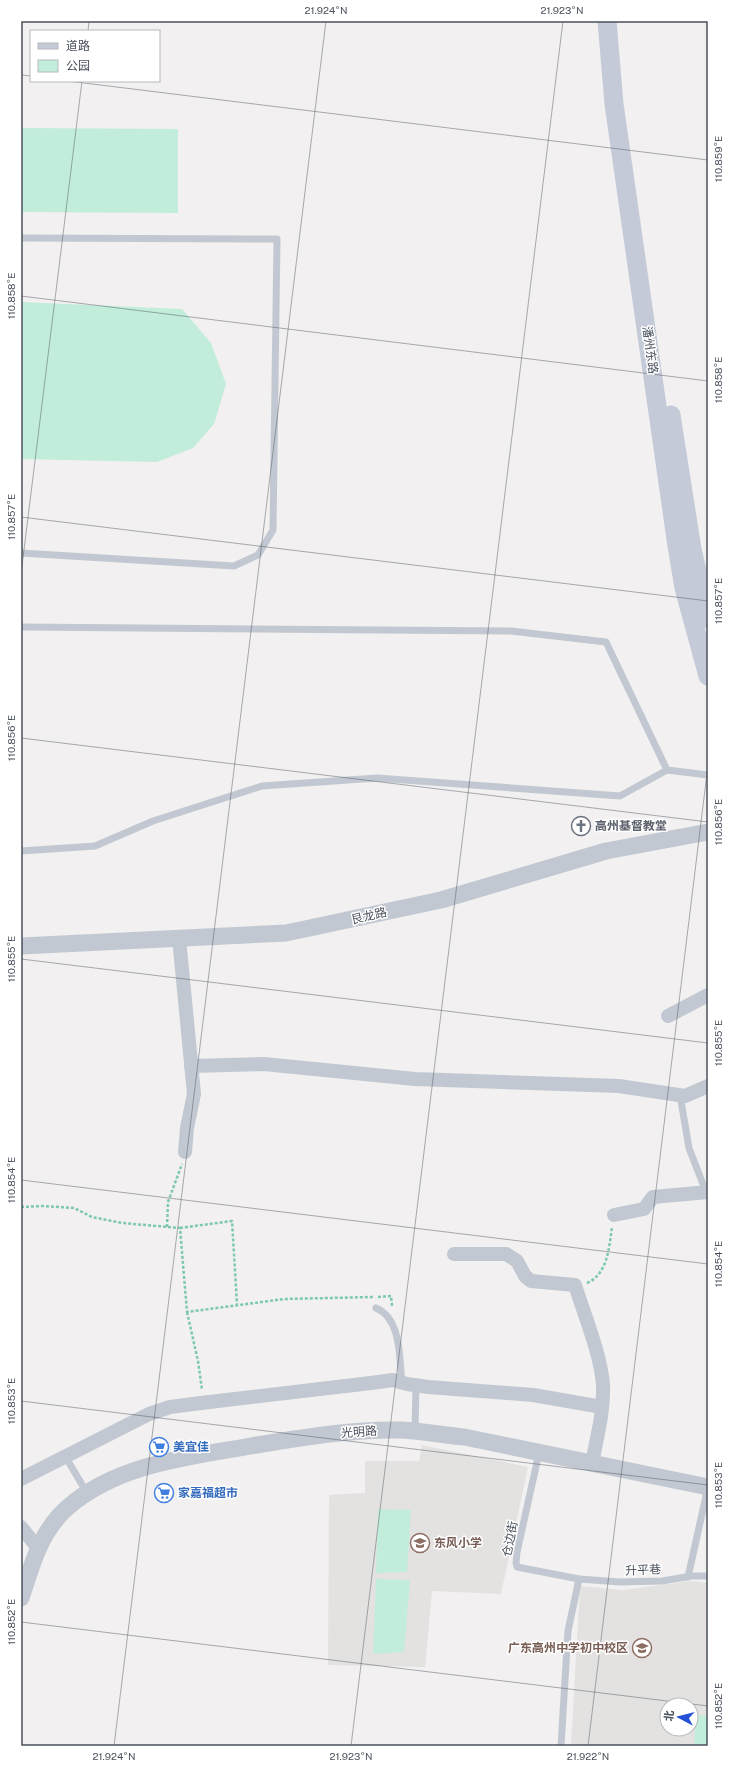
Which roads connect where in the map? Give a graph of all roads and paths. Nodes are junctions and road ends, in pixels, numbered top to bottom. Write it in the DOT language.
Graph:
graph roads {
  1 [pos="607,21"];
  2 [pos="620,21"];
  3 [pos="21,238"];
  4 [pos="21,553"];
  5 [pos="708,618"];
  6 [pos="21,627"];
  7 [pos="707,670"];
  8 [pos="667,770"];
  9 [pos="708,775"];
  10 [pos="637,821"];
  11 [pos="620,822"];
  12 [pos="708,832"];
  13 [pos="21,851"];
  14 [pos="179,938"];
  15 [pos="21,946"];
  16 [pos="708,996"];
  17 [pos="668,1016"];
  18 [pos="191,1066"];
  19 [pos="708,1086"];
  20 [pos="680,1095"];
  21 [pos="185,1152"];
  22 [pos="707,1192"];
  23 [pos="21,1207"];
  24 [pos="614,1215"];
  25 [pos="167,1227"];
  26 [pos="180,1228"];
  27 [pos="454,1254"];
  28 [pos="575,1285"];
  29 [pos="237,1304"];
  30 [pos="376,1308"];
  31 [pos="187,1312"];
  32 [pos="394,1328"];
  33 [pos="402,1382"];
  34 [pos="416,1386"];
  35 [pos="204,1402"];
  36 [pos="602,1406"];
  37 [pos="415,1432"];
  38 [pos="539,1453"];
  39 [pos="65,1456"];
  40 [pos="592,1463"];
  41 [pos="21,1479"];
  42 [pos="708,1487"];
  43 [pos="87,1493"];
  44 [pos="21,1527"];
  45 [pos="37,1547"];
  46 [pos="708,1576"];
  47 [pos="688,1577"];
  48 [pos="579,1579"];
  49 [pos="21,1598"];
  50 [pos="561,1746"];
  1 -- 7 [label="main road, 潘州东路"];
  2 -- 5 [label="main road, 潘州东路"];
  3 -- 4 [label="lane"];
  6 -- 8 [label="lane"];
  8 -- 9 [label="lane"];
  8 -- 13 [label="lane"];
  10 -- 11 [label="path"];
  12 -- 14 [label="street, 艮龙路"];
  14 -- 15 [label="street, 艮龙路"];
  14 -- 18 [label="street"];
  16 -- 17 [label="street"];
  18 -- 20 [label="street"];
  18 -- 21 [label="street"];
  19 -- 20 [label="street"];
  20 -- 22 [label="lane"];
  21 -- 25 [label="path"];
  22 -- 24 [label="street"];
  23 -- 25 [label="path"];
  24 -- 28 [label="path"];
  25 -- 26 [label="path"];
  26 -- 29 [label="path"];
  26 -- 31 [label="path"];
  27 -- 28 [label="street"];
  28 -- 36 [label="street"];
  29 -- 31 [label="path"];
  29 -- 32 [label="path"];
  30 -- 32 [label="lane"];
  31 -- 35 [label="path"];
  32 -- 33 [label="lane"];
  33 -- 34 [label="street"];
  33 -- 35 [label="street"];
  34 -- 36 [label="street"];
  34 -- 37 [label="lane"];
  35 -- 39 [label="street"];
  36 -- 40 [label="street"];
  37 -- 38 [label="street, 光明路"];
  37 -- 43 [label="street, 光明路"];
  38 -- 40 [label="street, 光明路"];
  38 -- 48 [label="lane, 仓边街"];
  39 -- 41 [label="street"];
  39 -- 43 [label="lane"];
  40 -- 42 [label="street, 光明路"];
  42 -- 47 [label="lane"];
  43 -- 45 [label="street, 光明路"];
  44 -- 45 [label="street"];
  45 -- 49 [label="street, 光明路"];
  46 -- 47 [label="lane, 升平巷"];
  47 -- 48 [label="lane, 升平巷"];
  48 -- 50 [label="lane"];
}
